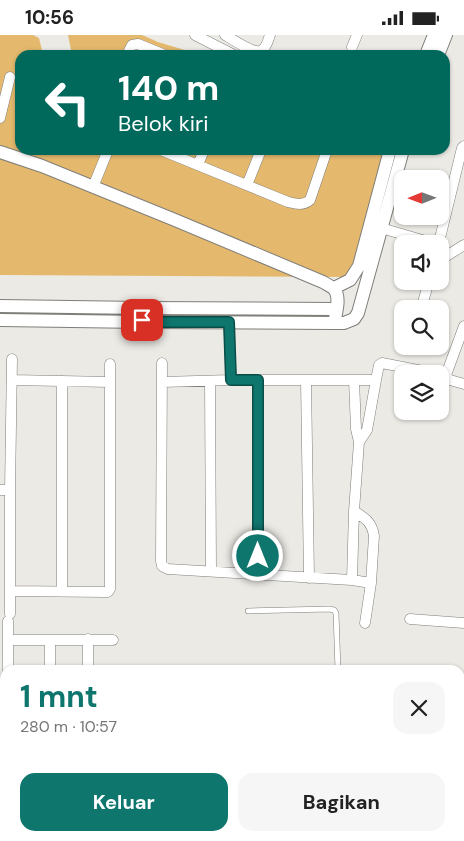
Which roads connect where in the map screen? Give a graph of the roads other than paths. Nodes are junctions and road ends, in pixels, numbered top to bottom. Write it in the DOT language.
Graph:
graph roads {
  1 [pos="195,35"];
  2 [pos="225,35"];
  3 [pos="270,35"];
  4 [pos="357,35"];
  5 [pos="434,35"];
  6 [pos="446,35"];
  7 [pos="352,47"];
  8 [pos="130,50"];
  9 [pos="153,50"];
  10 [pos="224,50"];
  11 [pos="252,50"];
  12 [pos="263,50"];
  13 [pos="428,50"];
  14 [pos="440,50"];
  15 [pos="10,77"];
  16 [pos="0,118"];
  17 [pos="464,146"];
  18 [pos="0,152"];
  19 [pos="106,155"];
  20 [pos="173,155"];
  21 [pos="202,155"];
  22 [pos="259,155"];
  23 [pos="325,155"];
  24 [pos="389,155"];
  25 [pos="401,155"];
  26 [pos="198,165"];
  27 [pos="246,185"];
  28 [pos="93,187"];
  29 [pos="381,228"];
  30 [pos="406,235"];
  31 [pos="441,235"];
  32 [pos="464,245"];
  33 [pos="449,254"];
  34 [pos="334,288"];
  35 [pos="0,306"];
  36 [pos="336,309"];
  37 [pos="142,315"];
  38 [pos="0,320"];
  39 [pos="229,322"];
  40 [pos="334,323"];
  41 [pos="464,325"];
  42 [pos="12,359"];
  43 [pos="162,363"];
  44 [pos="110,364"];
  45 [pos="394,365"];
  46 [pos="231,380"];
  47 [pos="258,380"];
  48 [pos="306,380"];
  49 [pos="354,380"];
  50 [pos="376,380"];
  51 [pos="12,381"];
  52 [pos="62,381"];
  53 [pos="210,381"];
  54 [pos="110,382"];
  55 [pos="162,382"];
  56 [pos="464,384"];
  57 [pos="359,441"];
  58 [pos="5,490"];
  59 [pos="354,511"];
  60 [pos="211,571"];
  61 [pos="258,575"];
  62 [pos="309,579"];
  63 [pos="352,580"];
  64 [pos="371,583"];
  65 [pos="11,591"];
  66 [pos="62,591"];
  67 [pos="248,611"];
  68 [pos="410,619"];
  69 [pos="365,623"];
  70 [pos="464,623"];
  71 [pos="88,639"];
  72 [pos="113,639"];
  73 [pos="8,640"];
  74 [pos="50,641"];
  75 [pos="8,665"];
  76 [pos="50,665"];
  77 [pos="88,665"];
  78 [pos="338,665"];
  1 -- 10 [label="street"];
  2 -- 11 [label="street"];
  3 -- 12 [label="street"];
  4 -- 7 [label="street"];
  5 -- 13 [label="street"];
  6 -- 14 [label="street"];
  8 -- 9 [label="street"];
  15 -- 16 [label="street"];
  17 -- 31 [label="street"];
  18 -- 28 [label="street"];
  19 -- 28 [label="street"];
  20 -- 26 [label="street"];
  21 -- 26 [label="street"];
  22 -- 27 [label="street"];
  23 -- 27 [label="street"];
  24 -- 34 [label="street"];
  25 -- 29 [label="street"];
  26 -- 27 [label="street"];
  28 -- 34 [label="street"];
  29 -- 30 [label="street"];
  29 -- 40 [label="street"];
  32 -- 33 [label="street"];
  34 -- 36 [label="street"];
  35 -- 37 [label="street"];
  36 -- 37 [label="street"];
  36 -- 40 [label="street"];
  37 -- 38 [label="street"];
  37 -- 39 [label="street"];
  39 -- 40 [label="street"];
  39 -- 46 [label="street"];
  41 -- 56 [label="street"];
  42 -- 51 [label="street"];
  43 -- 55 [label="street"];
  44 -- 54 [label="street"];
  45 -- 50 [label="street"];
  46 -- 47 [label="street"];
  46 -- 53 [label="street"];
  47 -- 48 [label="street"];
  47 -- 61 [label="street"];
  48 -- 49 [label="street"];
  48 -- 62 [label="street"];
  49 -- 50 [label="street"];
  49 -- 57 [label="street"];
  50 -- 57 [label="street"];
  51 -- 52 [label="street"];
  51 -- 58 [label="street"];
  52 -- 54 [label="street"];
  52 -- 66 [label="street"];
  53 -- 55 [label="street"];
  53 -- 60 [label="street"];
  54 -- 66 [label="street"];
  55 -- 60 [label="street"];
  57 -- 59 [label="street"];
  58 -- 65 [label="street"];
  59 -- 63 [label="street"];
  59 -- 64 [label="street"];
  60 -- 61 [label="street"];
  61 -- 62 [label="street"];
  62 -- 63 [label="street"];
  63 -- 64 [label="street"];
  64 -- 69 [label="street"];
  65 -- 66 [label="street"];
  65 -- 73 [label="street"];
  67 -- 78 [label="lane"];
  68 -- 70 [label="street"];
  71 -- 72 [label="street"];
  71 -- 74 [label="street"];
  71 -- 77 [label="street"];
  73 -- 74 [label="street"];
  73 -- 75 [label="street"];
  74 -- 76 [label="street"];
}
